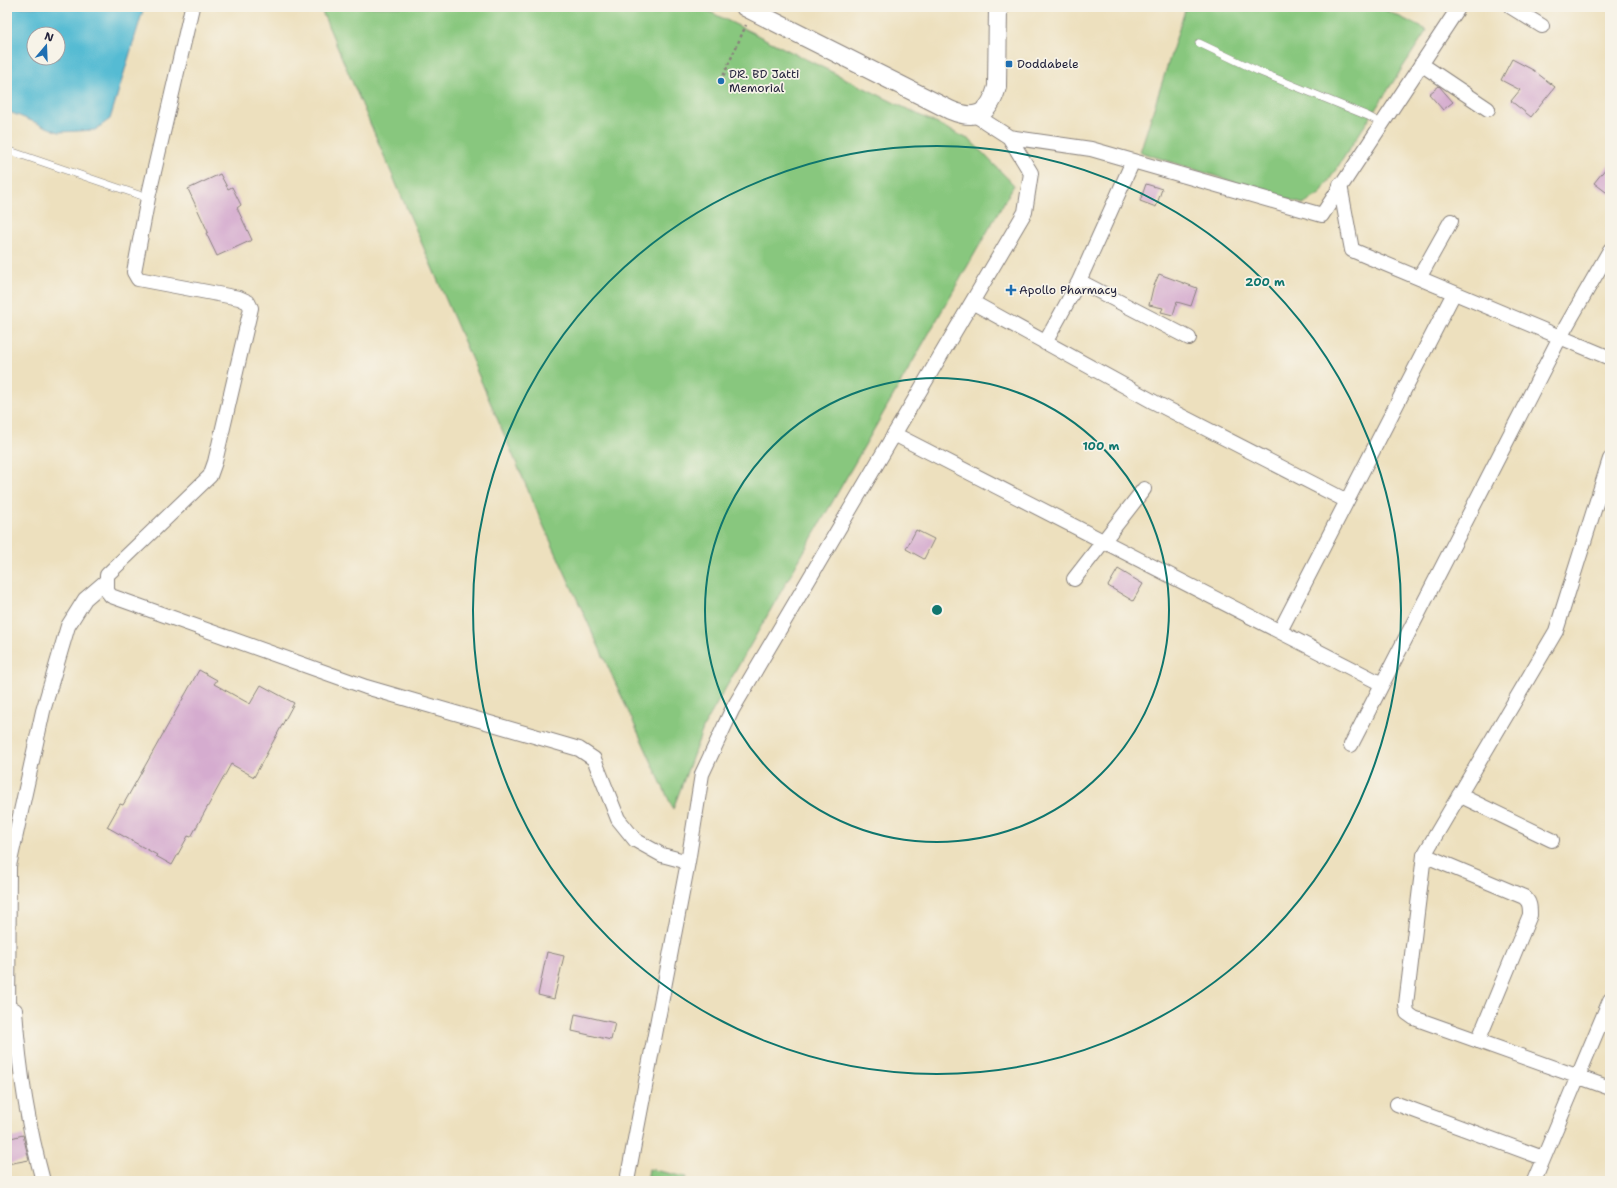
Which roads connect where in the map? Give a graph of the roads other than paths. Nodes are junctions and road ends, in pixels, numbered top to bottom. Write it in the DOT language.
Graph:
graph roads {
  1 [pos="192,7"];
  2 [pos="998,7"];
  3 [pos="1459,7"];
  4 [pos="1511,7"];
  5 [pos="749,9"];
  6 [pos="1542,26"];
  7 [pos="1199,43"];
  8 [pos="1421,64"];
  9 [pos="1488,109"];
  10 [pos="975,115"];
  11 [pos="1381,123"];
  12 [pos="1009,137"];
  13 [pos="7,150"];
  14 [pos="1133,161"];
  15 [pos="1340,185"];
  16 [pos="148,198"];
  17 [pos="1451,221"];
  18 [pos="1608,256"];
  19 [pos="1419,278"];
  20 [pos="1079,281"];
  21 [pos="1454,293"];
  22 [pos="972,302"];
  23 [pos="1560,337"];
  24 [pos="1189,338"];
  25 [pos="1045,343"];
  26 [pos="1610,358"];
  27 [pos="894,434"];
  28 [pos="1610,459"];
  29 [pos="1144,489"];
  30 [pos="1346,502"];
  31 [pos="1102,541"];
  32 [pos="1074,579"];
  33 [pos="106,581"];
  34 [pos="1280,631"];
  35 [pos="1382,684"];
  36 [pos="1351,745"];
  37 [pos="1459,795"];
  38 [pos="1552,840"];
  39 [pos="1424,854"];
  40 [pos="688,862"];
  41 [pos="1610,1000"];
  42 [pos="7,1011"];
  43 [pos="1478,1041"];
  44 [pos="1577,1076"];
  45 [pos="1610,1088"];
  46 [pos="1397,1104"];
  47 [pos="1543,1158"];
  48 [pos="43,1181"];
  49 [pos="627,1181"];
  50 [pos="1534,1181"];
  1 -- 16 [label="street"];
  2 -- 10 [label="street"];
  3 -- 8 [label="street"];
  4 -- 6 [label="street"];
  5 -- 10 [label="street"];
  7 -- 11 [label="lane"];
  8 -- 9 [label="street"];
  8 -- 11 [label="street"];
  10 -- 12 [label="street"];
  11 -- 15 [label="street"];
  12 -- 14 [label="street"];
  12 -- 22 [label="street"];
  13 -- 16 [label="lane"];
  14 -- 15 [label="street"];
  14 -- 20 [label="street"];
  15 -- 19 [label="street"];
  16 -- 33 [label="street"];
  17 -- 19 [label="street"];
  18 -- 23 [label="street"];
  19 -- 21 [label="street"];
  20 -- 24 [label="street"];
  20 -- 25 [label="street"];
  21 -- 23 [label="street"];
  21 -- 30 [label="street"];
  22 -- 25 [label="street"];
  22 -- 27 [label="street"];
  23 -- 26 [label="street"];
  23 -- 35 [label="street"];
  25 -- 30 [label="street"];
  27 -- 31 [label="street"];
  27 -- 40 [label="street"];
  28 -- 37 [label="street"];
  29 -- 31 [label="street"];
  30 -- 34 [label="street"];
  31 -- 32 [label="street"];
  31 -- 34 [label="street"];
  33 -- 40 [label="street"];
  33 -- 42 [label="street"];
  34 -- 35 [label="street"];
  35 -- 36 [label="street"];
  37 -- 38 [label="street"];
  37 -- 39 [label="street"];
  39 -- 43 [label="street"];
  39 -- 43 [label="street"];
  40 -- 49 [label="street"];
  41 -- 44 [label="street"];
  42 -- 48 [label="street"];
  43 -- 44 [label="street"];
  44 -- 45 [label="street"];
  44 -- 47 [label="street"];
  46 -- 47 [label="street"];
  47 -- 50 [label="street"];
}
